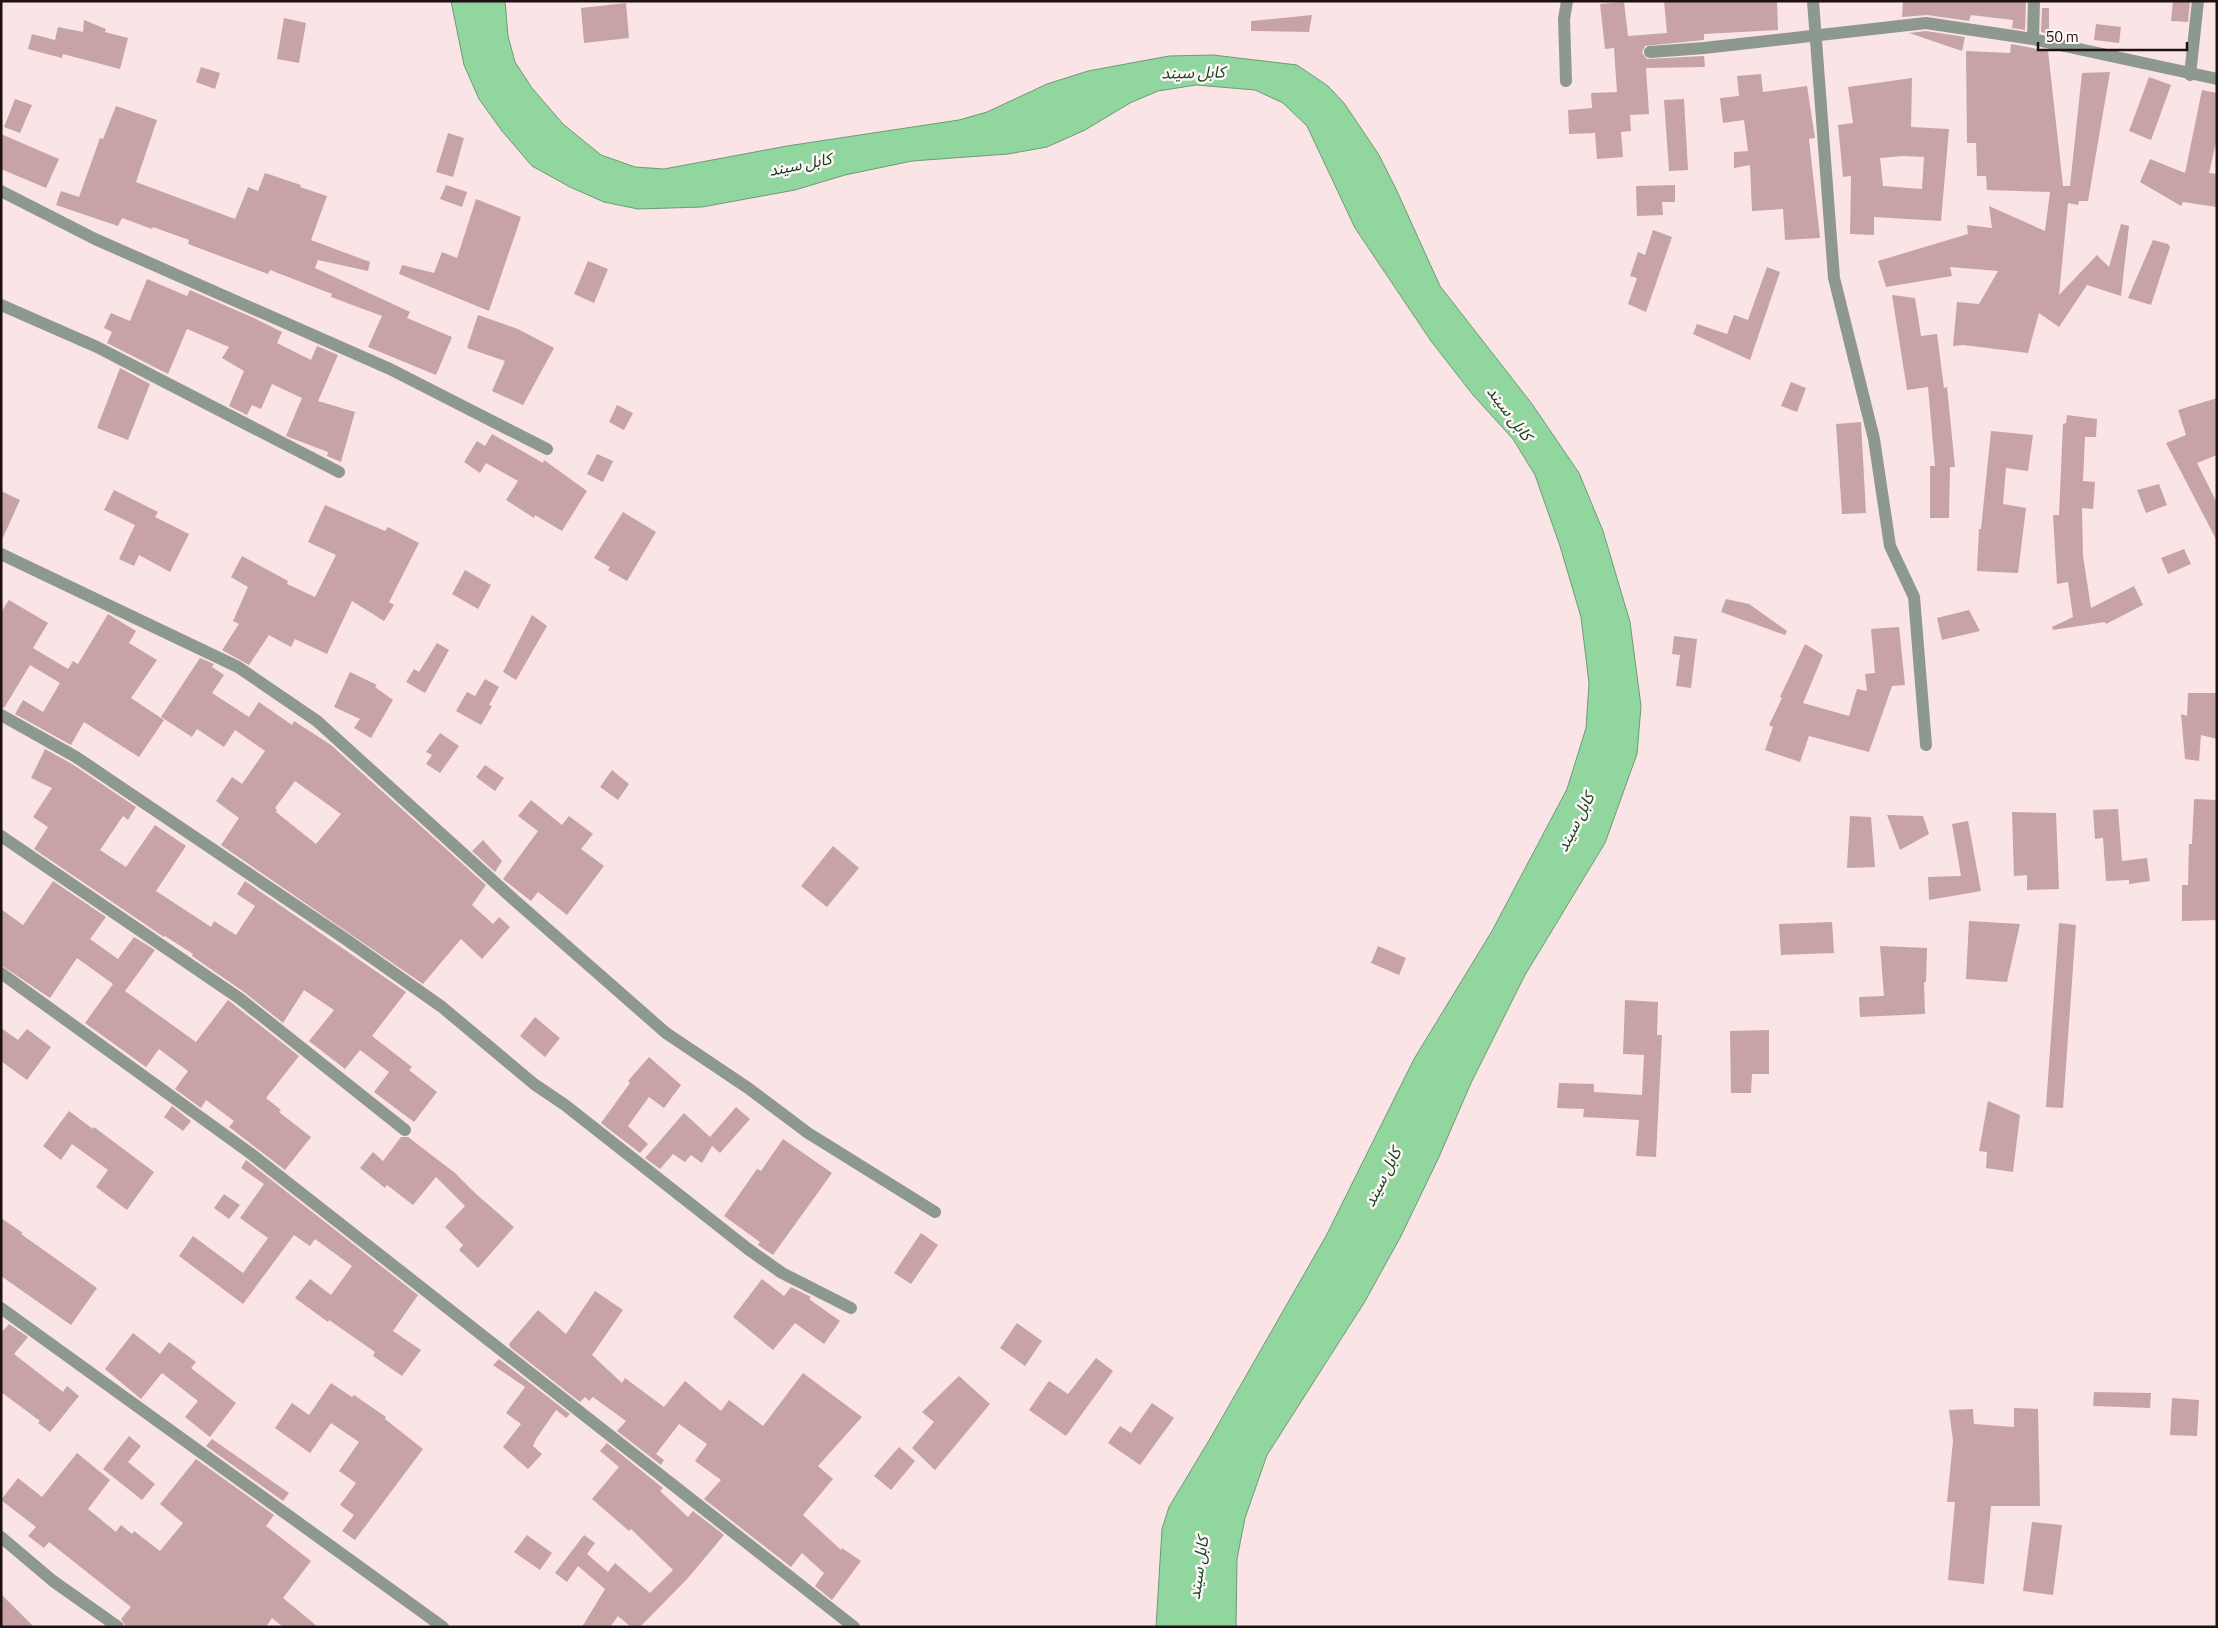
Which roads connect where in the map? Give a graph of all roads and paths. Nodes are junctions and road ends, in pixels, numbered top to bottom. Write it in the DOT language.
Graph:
graph roads {
  1 [pos="1568,1"];
  2 [pos="1813,1"];
  3 [pos="2034,1"];
  4 [pos="2198,1"];
  5 [pos="1817,36"];
  6 [pos="2033,39"];
  7 [pos="1650,52"];
  8 [pos="2190,75"];
  9 [pos="2217,79"];
  10 [pos="1566,81"];
  11 [pos="1,191"];
  12 [pos="1,305"];
  13 [pos="546,449"];
  14 [pos="339,472"];
  15 [pos="1,554"];
  16 [pos="1,715"];
  17 [pos="1926,745"];
  18 [pos="1,836"];
  19 [pos="1,973"];
  20 [pos="405,1130"];
  21 [pos="935,1212"];
  22 [pos="1,1308"];
  23 [pos="851,1308"];
  24 [pos="1,1537"];
  25 [pos="118,1627"];
  26 [pos="443,1627"];
  27 [pos="854,1627"];
  1 -- 10 [label="street"];
  2 -- 5 [label="street"];
  3 -- 6 [label="street"];
  4 -- 8 [label="street"];
  5 -- 6 [label="street"];
  5 -- 7 [label="street"];
  5 -- 17 [label="street"];
  6 -- 8 [label="street"];
  8 -- 9 [label="street"];
  11 -- 13 [label="street"];
  12 -- 14 [label="street"];
  15 -- 21 [label="street"];
  16 -- 23 [label="street"];
  18 -- 20 [label="street"];
  19 -- 27 [label="street"];
  22 -- 26 [label="street"];
  24 -- 25 [label="street"];
}
